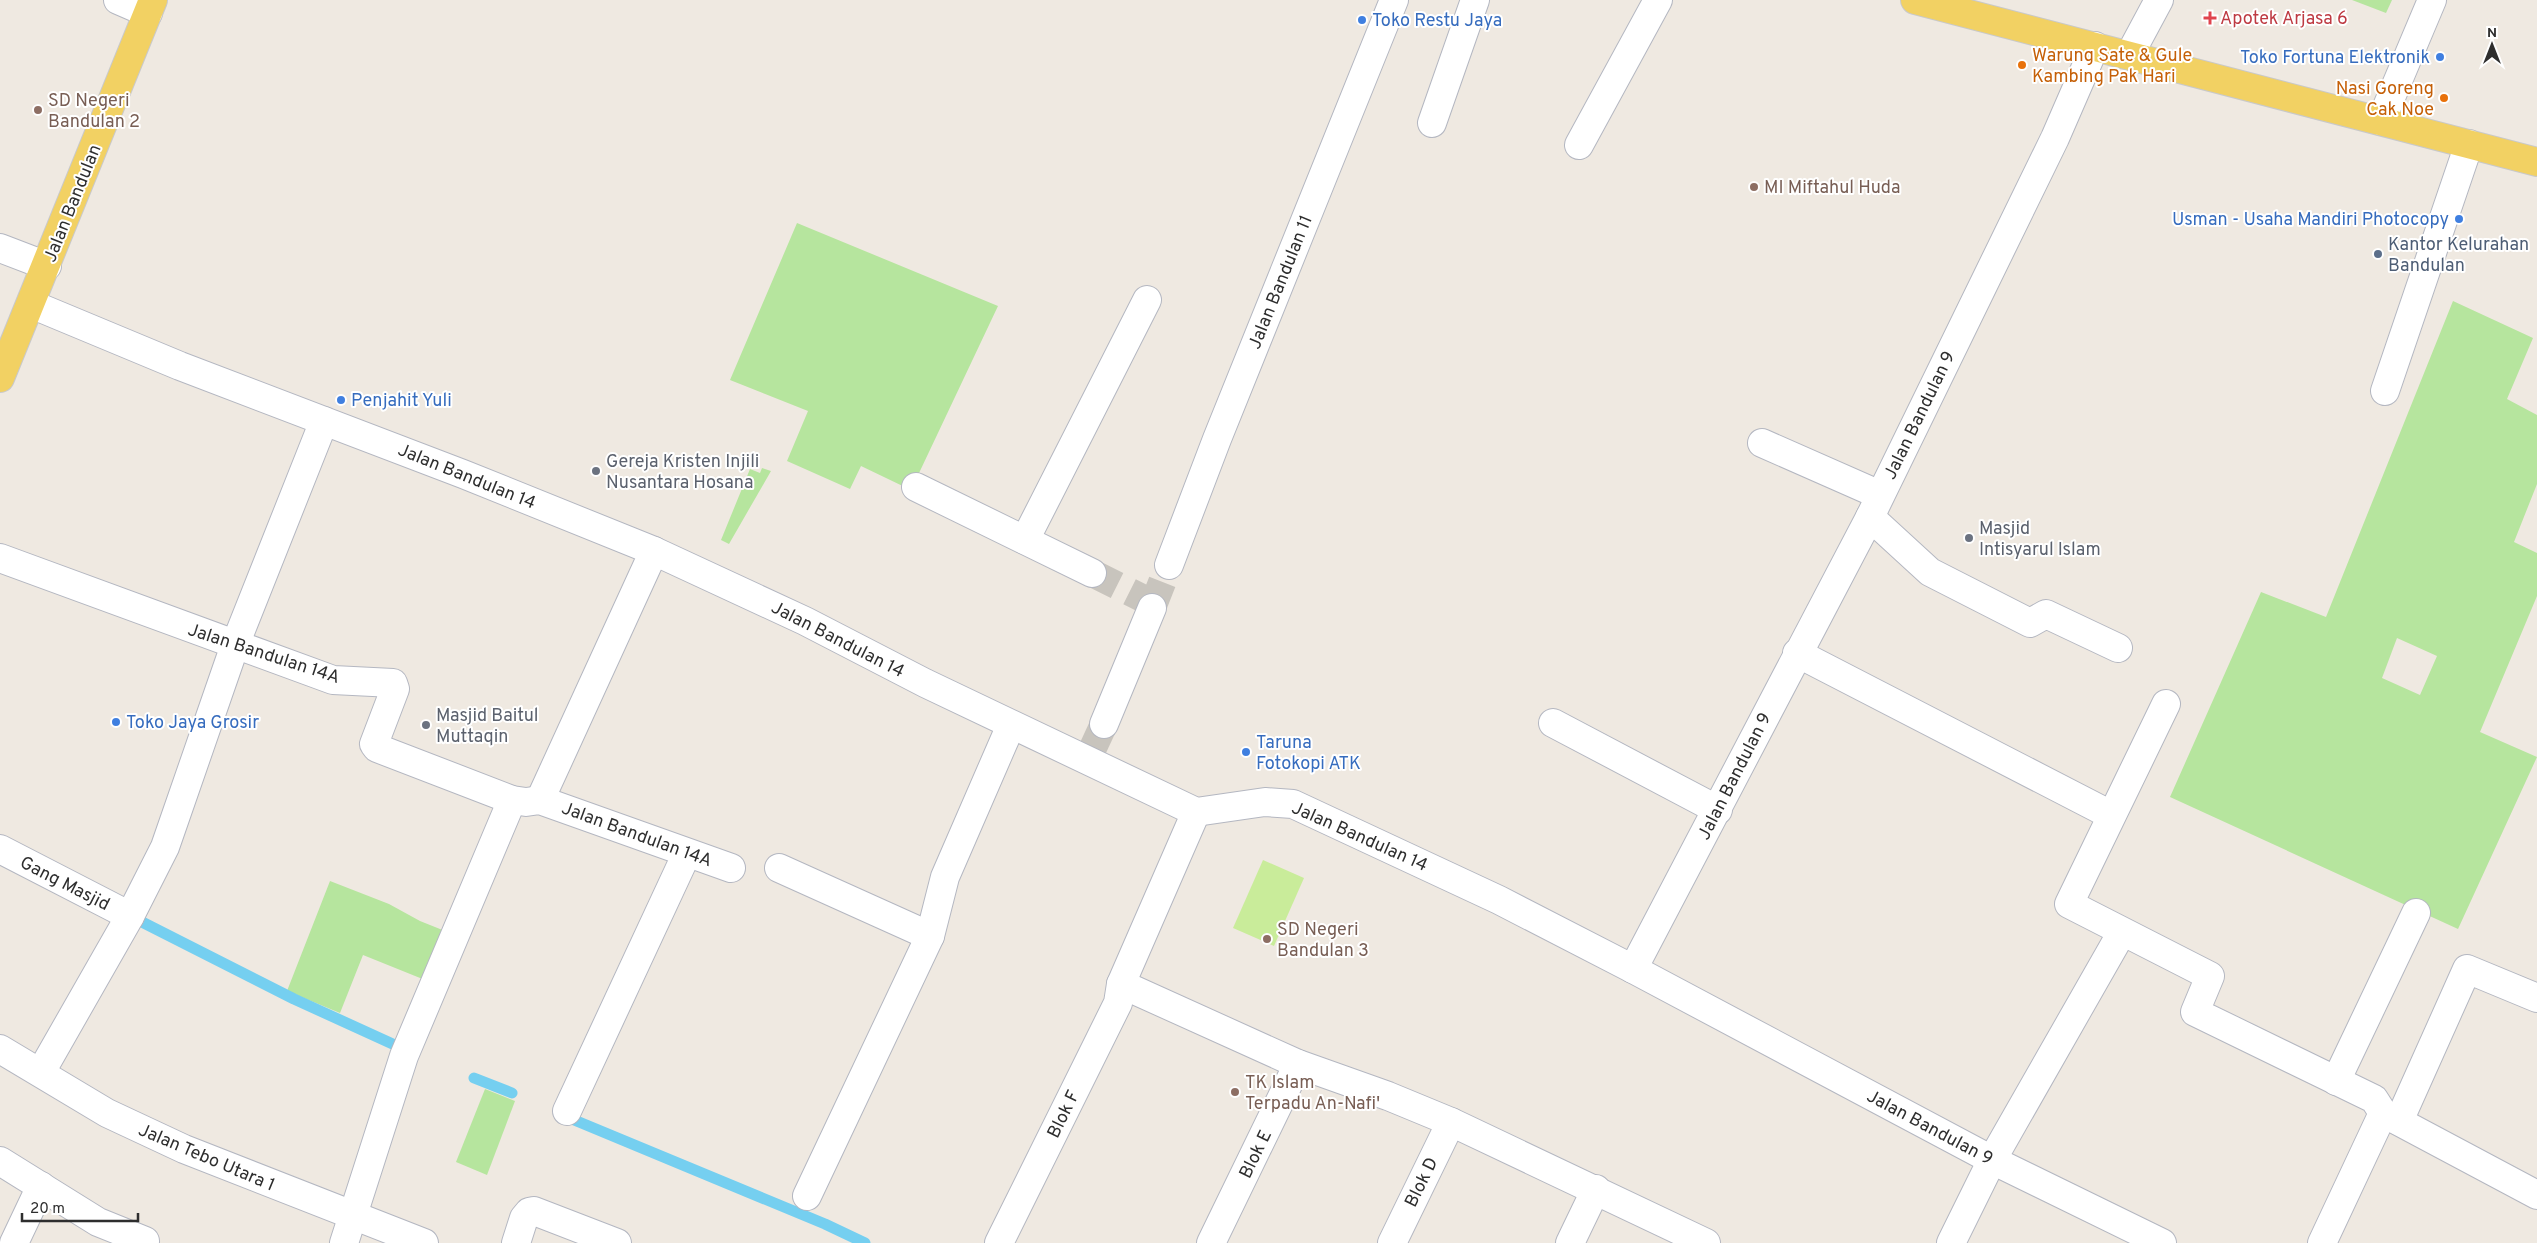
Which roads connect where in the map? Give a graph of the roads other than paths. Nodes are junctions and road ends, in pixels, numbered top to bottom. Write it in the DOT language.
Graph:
graph roads {
  1 [pos="118,0"];
  2 [pos="1394,0"];
  3 [pos="1475,0"];
  4 [pos="1658,0"];
  5 [pos="1915,0"];
  6 [pos="2159,0"];
  7 [pos="2432,0"];
  8 [pos="151,6"];
  9 [pos="2094,46"];
  10 [pos="2130,54"];
  11 [pos="2381,121"];
  12 [pos="1432,123"];
  13 [pos="2469,144"];
  14 [pos="1579,145"];
  15 [pos="2537,162"];
  16 [pos="0,248"];
  17 [pos="47,266"];
  18 [pos="1147,300"];
  19 [pos="31,304"];
  20 [pos="0,378"];
  21 [pos="2384,391"];
  22 [pos="324,421"];
  23 [pos="1762,443"];
  24 [pos="916,487"];
  25 [pos="1875,506"];
  26 [pos="1025,540"];
  27 [pos="654,551"];
  28 [pos="0,558"];
  29 [pos="1169,565"];
  30 [pos="1092,573"];
  31 [pos="1152,608"];
  32 [pos="235,645"];
  33 [pos="2118,648"];
  34 [pos="1797,652"];
  35 [pos="2166,704"];
  36 [pos="1553,723"];
  37 [pos="1104,724"];
  38 [pos="1011,725"];
  39 [pos="512,800"];
  40 [pos="540,800"];
  41 [pos="1718,810"];
  42 [pos="1196,812"];
  43 [pos="2110,815"];
  44 [pos="0,849"];
  45 [pos="687,853"];
  46 [pos="732,868"];
  47 [pos="779,868"];
  48 [pos="2416,913"];
  49 [pos="130,916"];
  50 [pos="2122,932"];
  51 [pos="930,936"];
  52 [pos="1633,969"];
  53 [pos="1121,984"];
  54 [pos="2537,998"];
  55 [pos="0,1049"];
  56 [pos="1298,1064"];
  57 [pos="41,1072"];
  58 [pos="2336,1081"];
  59 [pos="566,1111"];
  60 [pos="2391,1117"];
  61 [pos="1451,1122"];
  62 [pos="1992,1160"];
  63 [pos="0,1161"];
  64 [pos="41,1186"];
  65 [pos="1596,1189"];
  66 [pos="2537,1195"];
  67 [pos="807,1196"];
  68 [pos="354,1216"];
  69 [pos="145,1241"];
  70 [pos="14,1243"];
  71 [pos="344,1243"];
  72 [pos="424,1243"];
  73 [pos="516,1243"];
  74 [pos="617,1243"];
  75 [pos="999,1243"];
  76 [pos="1211,1243"];
  77 [pos="1392,1243"];
  78 [pos="1570,1243"];
  79 [pos="1706,1243"];
  80 [pos="1951,1243"];
  81 [pos="2162,1243"];
  82 [pos="2322,1243"];
  1 -- 8 [label="street"];
  2 -- 29 [label="street, Jalan Bandulan 11"];
  3 -- 12 [label="street"];
  4 -- 14 [label="street"];
  5 -- 9 [label="main road"];
  6 -- 10 [label="street"];
  7 -- 11 [label="street"];
  8 -- 17 [label="main road, Jalan Bandulan"];
  9 -- 10 [label="main road"];
  9 -- 25 [label="street, Jalan Bandulan 9"];
  10 -- 11 [label="main road"];
  11 -- 13 [label="main road"];
  13 -- 15 [label="main road"];
  13 -- 21 [label="street"];
  16 -- 17 [label="street"];
  17 -- 19 [label="main road, Jalan Bandulan"];
  18 -- 26 [label="street"];
  19 -- 20 [label="main road, Jalan Bandulan"];
  19 -- 22 [label="street, Jalan Bandulan 14"];
  22 -- 27 [label="street, Jalan Bandulan 14"];
  22 -- 32 [label="street"];
  23 -- 25 [label="street"];
  24 -- 26 [label="street"];
  25 -- 33 [label="street"];
  25 -- 34 [label="street, Jalan Bandulan 9"];
  26 -- 30 [label="street"];
  27 -- 38 [label="street, Jalan Bandulan 14"];
  27 -- 40 [label="street"];
  28 -- 32 [label="street, Jalan Bandulan 14A"];
  31 -- 37 [label="street"];
  32 -- 39 [label="street, Jalan Bandulan 14A"];
  32 -- 49 [label="street"];
  34 -- 41 [label="street, Jalan Bandulan 9"];
  34 -- 43 [label="street"];
  35 -- 43 [label="street"];
  36 -- 41 [label="street"];
  38 -- 42 [label="street, Jalan Bandulan 14"];
  38 -- 51 [label="street"];
  39 -- 40 [label="street, Jalan Bandulan 14A"];
  39 -- 68 [label="street"];
  40 -- 45 [label="street, Jalan Bandulan 14A"];
  41 -- 52 [label="street, Jalan Bandulan 9"];
  42 -- 52 [label="street, Jalan Bandulan 14"];
  42 -- 53 [label="street, Blok F"];
  43 -- 50 [label="street"];
  44 -- 49 [label="street, Gang Masjid"];
  45 -- 46 [label="street, Jalan Bandulan 14A"];
  45 -- 59 [label="street"];
  47 -- 51 [label="street"];
  48 -- 58 [label="street"];
  49 -- 57 [label="street"];
  50 -- 58 [label="street"];
  50 -- 62 [label="street"];
  51 -- 67 [label="street"];
  52 -- 62 [label="street, Jalan Bandulan 9"];
  53 -- 56 [label="street"];
  53 -- 75 [label="street, Blok F"];
  54 -- 60 [label="street"];
  55 -- 57 [label="street, Jalan Tebo Utara 1"];
  56 -- 61 [label="street"];
  56 -- 76 [label="street, Blok E"];
  57 -- 68 [label="street, Jalan Tebo Utara 1"];
  58 -- 60 [label="street"];
  60 -- 66 [label="street"];
  60 -- 82 [label="street"];
  61 -- 65 [label="street"];
  61 -- 77 [label="street, Blok D"];
  62 -- 80 [label="street"];
  62 -- 81 [label="street, Jalan Bandulan 9"];
  63 -- 64 [label="street"];
  64 -- 69 [label="street"];
  64 -- 70 [label="street"];
  65 -- 78 [label="street"];
  65 -- 79 [label="street"];
  68 -- 71 [label="street"];
  68 -- 72 [label="street, Jalan Tebo Utara 1"];
  73 -- 74 [label="street"];
}
